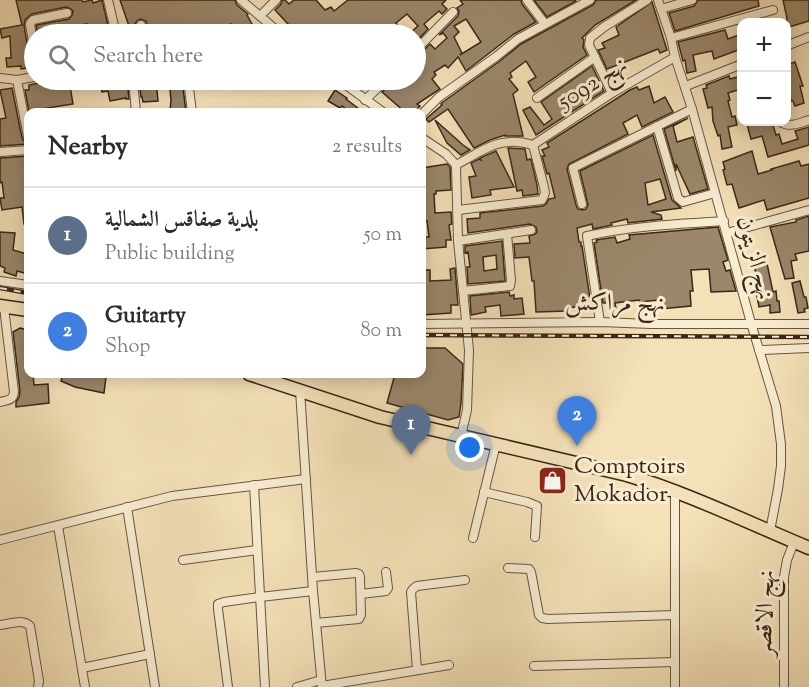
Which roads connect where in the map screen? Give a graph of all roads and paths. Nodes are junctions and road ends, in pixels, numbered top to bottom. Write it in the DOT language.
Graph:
graph roads {
  1 [pos="108,0"];
  2 [pos="241,0"];
  3 [pos="276,0"];
  4 [pos="527,0"];
  5 [pos="590,0"];
  6 [pos="647,0"];
  7 [pos="658,0"];
  8 [pos="692,0"];
  9 [pos="661,9"];
  10 [pos="773,10"];
  11 [pos="453,12"];
  12 [pos="67,13"];
  13 [pos="260,16"];
  14 [pos="30,24"];
  15 [pos="114,24"];
  16 [pos="269,24"];
  17 [pos="545,24"];
  18 [pos="809,37"];
  19 [pos="671,38"];
  20 [pos="426,40"];
  21 [pos="791,44"];
  22 [pos="595,57"];
  23 [pos="675,57"];
  24 [pos="737,66"];
  25 [pos="0,78"];
  26 [pos="24,79"];
  27 [pos="17,80"];
  28 [pos="686,86"];
  29 [pos="134,90"];
  30 [pos="189,90"];
  31 [pos="352,90"];
  32 [pos="376,90"];
  33 [pos="612,93"];
  34 [pos="537,98"];
  35 [pos="365,100"];
  36 [pos="136,108"];
  37 [pos="192,108"];
  38 [pos="377,108"];
  39 [pos="692,109"];
  40 [pos="426,110"];
  41 [pos="24,116"];
  42 [pos="809,120"];
  43 [pos="791,125"];
  44 [pos="657,126"];
  45 [pos="426,140"];
  46 [pos="431,143"];
  47 [pos="426,144"];
  48 [pos="533,145"];
  49 [pos="24,150"];
  50 [pos="0,152"];
  51 [pos="456,165"];
  52 [pos="716,193"];
  53 [pos="582,204"];
  54 [pos="458,210"];
  55 [pos="809,210"];
  56 [pos="724,221"];
  57 [pos="531,230"];
  58 [pos="727,233"];
  59 [pos="507,234"];
  60 [pos="458,241"];
  61 [pos="0,281"];
  62 [pos="24,284"];
  63 [pos="463,291"];
  64 [pos="2,306"];
  65 [pos="24,309"];
  66 [pos="600,322"];
  67 [pos="752,323"];
  68 [pos="426,324"];
  69 [pos="467,324"];
  70 [pos="809,324"];
  71 [pos="809,348"];
  72 [pos="759,350"];
  73 [pos="262,378"];
  74 [pos="300,390"];
  75 [pos="0,402"];
  76 [pos="461,436"];
  77 [pos="496,444"];
  78 [pos="306,479"];
  79 [pos="254,485"];
  80 [pos="675,491"];
  81 [pos="484,492"];
  82 [pos="127,507"];
  83 [pos="58,526"];
  84 [pos="770,531"];
  85 [pos="535,537"];
  86 [pos="473,538"];
  87 [pos="0,540"];
  88 [pos="794,542"];
  89 [pos="809,548"];
  90 [pos="257,550"];
  91 [pos="183,560"];
  92 [pos="508,568"];
  93 [pos="386,572"];
  94 [pos="313,577"];
  95 [pos="465,580"];
  96 [pos="313,591"];
  97 [pos="361,594"];
  98 [pos="260,597"];
  99 [pos="675,615"];
  100 [pos="316,623"];
  101 [pos="0,625"];
  102 [pos="150,654"];
  103 [pos="675,662"];
  104 [pos="449,665"];
  105 [pos="534,666"];
  106 [pos="82,668"];
  107 [pos="417,670"];
  108 [pos="322,684"];
  109 [pos="38,687"];
  110 [pos="85,687"];
  111 [pos="155,687"];
  112 [pos="228,687"];
  113 [pos="265,687"];
  114 [pos="297,687"];
  115 [pos="675,687"];
  116 [pos="784,687"];
  1 -- 15 [label="street"];
  2 -- 13 [label="street"];
  3 -- 13 [label="street"];
  4 -- 17 [label="street"];
  5 -- 17 [label="street"];
  6 -- 22 [label="street"];
  7 -- 9 [label="street, نهج الزيتون"];
  8 -- 9 [label="street"];
  9 -- 19 [label="street, نهج الزيتون"];
  10 -- 19 [label="street"];
  11 -- 20 [label="street"];
  12 -- 14 [label="street"];
  13 -- 16 [label="street"];
  17 -- 40 [label="street"];
  18 -- 21 [label="street"];
  19 -- 23 [label="street, نهج الزيتون"];
  22 -- 33 [label="street"];
  22 -- 34 [label="street"];
  23 -- 28 [label="street, نهج الزيتون"];
  23 -- 33 [label="street, نهج 5092"];
  24 -- 28 [label="street"];
  25 -- 27 [label="street"];
  26 -- 27 [label="street"];
  27 -- 41 [label="street"];
  28 -- 39 [label="street, نهج الزيتون"];
  29 -- 36 [label="street"];
  30 -- 37 [label="street"];
  31 -- 35 [label="street"];
  32 -- 35 [label="street"];
  33 -- 48 [label="street, نهج 5092"];
  35 -- 38 [label="street"];
  39 -- 44 [label="street"];
  39 -- 52 [label="street, نهج الزيتون"];
  42 -- 43 [label="street"];
  44 -- 52 [label="street"];
  44 -- 53 [label="street"];
  45 -- 46 [label="street"];
  46 -- 47 [label="street"];
  46 -- 51 [label="street"];
  48 -- 51 [label="street"];
  48 -- 54 [label="street"];
  49 -- 50 [label="street"];
  51 -- 54 [label="street"];
  52 -- 56 [label="street, نهج الزيتون"];
  54 -- 60 [label="street"];
  55 -- 58 [label="street"];
  56 -- 58 [label="street, نهج الزيتون"];
  56 -- 66 [label="street"];
  57 -- 59 [label="street"];
  58 -- 67 [label="street, نهج الزيتون"];
  59 -- 60 [label="street"];
  59 -- 63 [label="street"];
  60 -- 63 [label="street"];
  61 -- 62 [label="street"];
  63 -- 69 [label="street"];
  64 -- 65 [label="main road"];
  64 -- 75 [label="street"];
  66 -- 67 [label="street, نهج مراكش"];
  66 -- 69 [label="street, نهج مراكش"];
  67 -- 70 [label="street, نهج مراكش"];
  67 -- 72 [label="street, نهج الزيتون"];
  68 -- 69 [label="street, نهج مراكش"];
  69 -- 76 [label="street"];
  71 -- 72 [label="street"];
  72 -- 84 [label="street, نهج الزيتون"];
  73 -- 74 [label="main road"];
  74 -- 76 [label="main road"];
  74 -- 78 [label="street"];
  76 -- 77 [label="main road"];
  77 -- 80 [label="main road"];
  77 -- 81 [label="street"];
  78 -- 79 [label="street"];
  78 -- 94 [label="street"];
  79 -- 82 [label="street"];
  79 -- 90 [label="street"];
  80 -- 84 [label="main road"];
  80 -- 99 [label="street"];
  81 -- 85 [label="street"];
  81 -- 86 [label="street"];
  82 -- 83 [label="street"];
  82 -- 102 [label="street"];
  83 -- 87 [label="street"];
  83 -- 106 [label="street"];
  84 -- 88 [label="main road"];
  88 -- 89 [label="main road"];
  88 -- 116 [label="street, نهج الاقصر"];
  90 -- 91 [label="street"];
  90 -- 98 [label="street"];
  92 -- 99 [label="street"];
  93 -- 97 [label="street"];
  94 -- 96 [label="street"];
  94 -- 97 [label="street"];
  95 -- 107 [label="street"];
  96 -- 98 [label="street"];
  96 -- 100 [label="street"];
  97 -- 100 [label="street"];
  98 -- 112 [label="street"];
  98 -- 113 [label="street"];
  99 -- 103 [label="street"];
  100 -- 108 [label="street"];
  101 -- 109 [label="street"];
  102 -- 106 [label="street"];
  102 -- 111 [label="street"];
  103 -- 105 [label="street"];
  103 -- 115 [label="street"];
  104 -- 107 [label="street"];
  106 -- 110 [label="street"];
  107 -- 108 [label="street"];
  108 -- 114 [label="street"];
}
